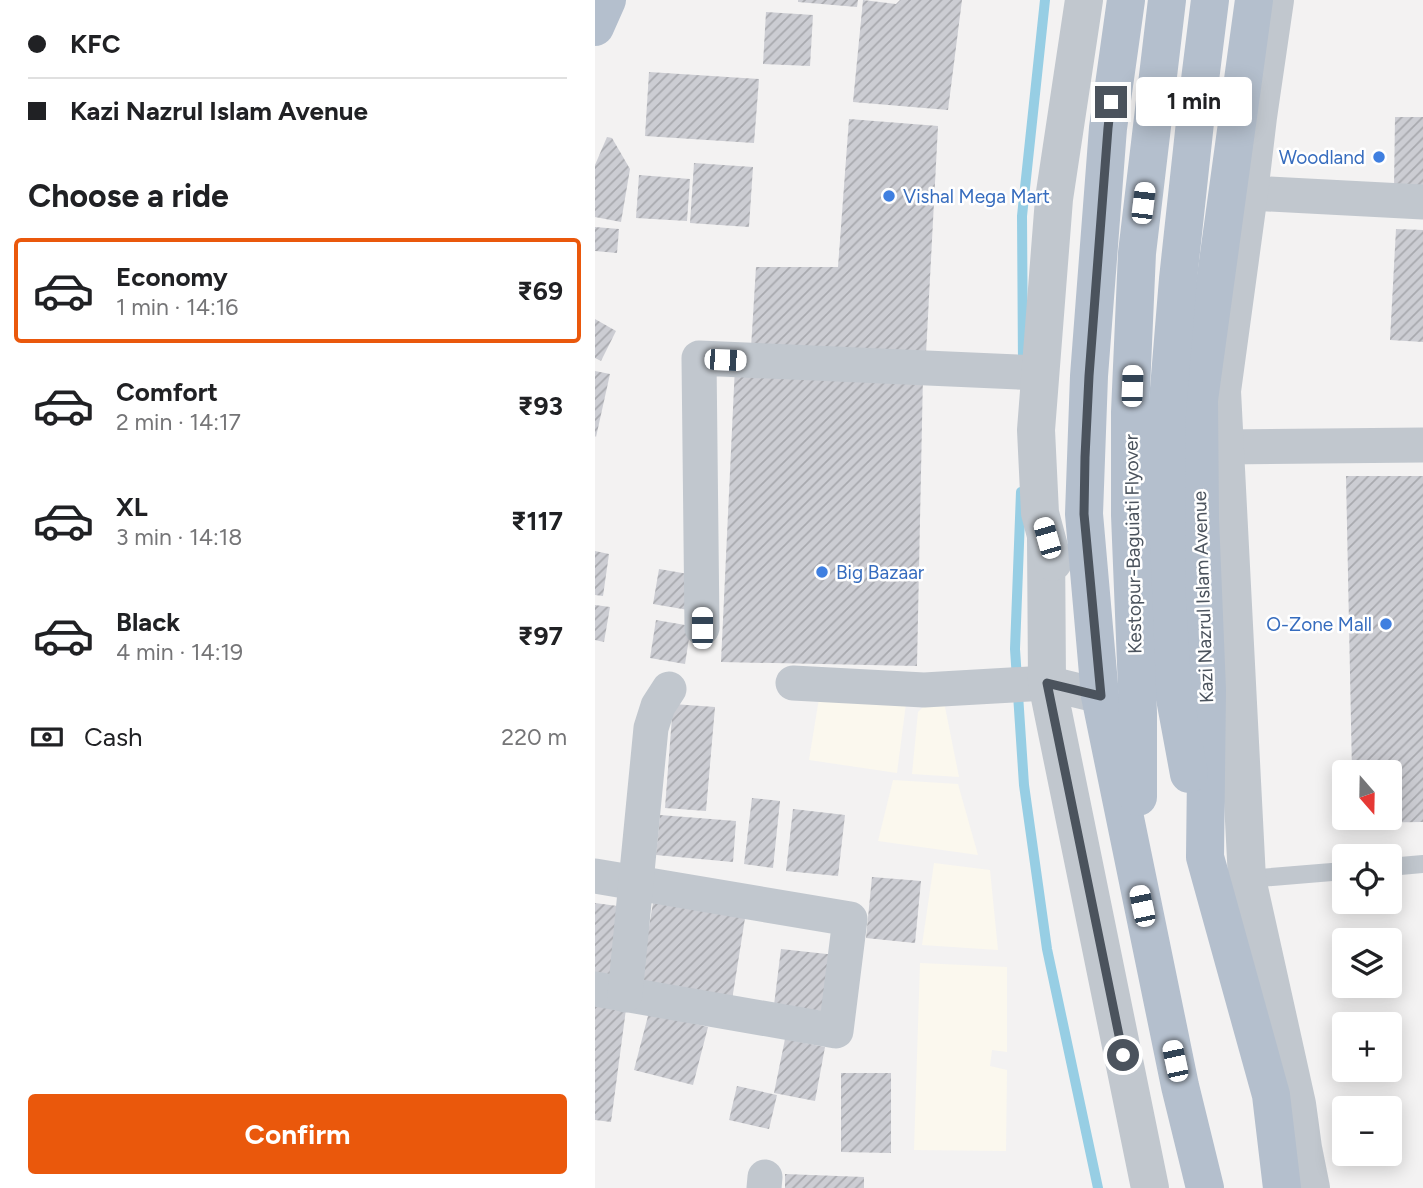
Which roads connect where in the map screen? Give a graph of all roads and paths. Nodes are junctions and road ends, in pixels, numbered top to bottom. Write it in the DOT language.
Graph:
graph roads {
  1 [pos="607,0"];
  2 [pos="1084,0"];
  3 [pos="1126,0"];
  4 [pos="1167,0"];
  5 [pos="1210,0"];
  6 [pos="1254,0"];
  7 [pos="1275,0"];
  8 [pos="595,27"];
  9 [pos="1249,193"];
  10 [pos="1423,202"];
  11 [pos="1040,373"];
  12 [pos="1423,445"];
  13 [pos="1224,447"];
  14 [pos="1148,516"];
  15 [pos="1047,538"];
  16 [pos="702,628"];
  17 [pos="1096,640"];
  18 [pos="793,683"];
  19 [pos="1047,683"];
  20 [pos="669,689"];
  21 [pos="1101,696"];
  22 [pos="1205,858"];
  23 [pos="1423,864"];
  24 [pos="1402,866"];
  25 [pos="1332,872"];
  26 [pos="595,876"];
  27 [pos="1247,879"];
  28 [pos="1137,880"];
  29 [pos="636,884"];
  30 [pos="610,992"];
  31 [pos="1150,1188"];
  32 [pos="1205,1188"];
  33 [pos="1282,1188"];
  34 [pos="1311,1188"];
  1 -- 8 [label="main road"];
  2 -- 11 [label="street"];
  3 -- 17 [label="main road"];
  4 -- 14 [label="main road, Kestopur-Baguiati Flyover"];
  5 -- 14 [label="main road, Kestopur-Baguiati Flyover"];
  6 -- 22 [label="main road, Kazi Nazrul Islam Avenue"];
  7 -- 9 [label="street"];
  9 -- 10 [label="street"];
  9 -- 13 [label="street"];
  11 -- 15 [label="street"];
  11 -- 16 [label="street"];
  12 -- 13 [label="street"];
  13 -- 27 [label="street"];
  14 -- 22 [label="main road, Kestopur-Baguiati Flyover"];
  14 -- 28 [label="main road, Kestopur-Baguiati Flyover"];
  15 -- 17 [label="street"];
  15 -- 19 [label="street"];
  17 -- 21 [label="main road"];
  18 -- 19 [label="street"];
  19 -- 21 [label="street"];
  19 -- 31 [label="street"];
  20 -- 29 [label="street"];
  21 -- 28 [label="main road"];
  22 -- 33 [label="main road, Kazi Nazrul Islam Avenue"];
  23 -- 24 [label="lane"];
  25 -- 27 [label="lane"];
  26 -- 29 [label="street"];
  27 -- 34 [label="street"];
  28 -- 32 [label="main road"];
  29 -- 30 [label="street"];
  29 -- 30 [label="street"];
}
